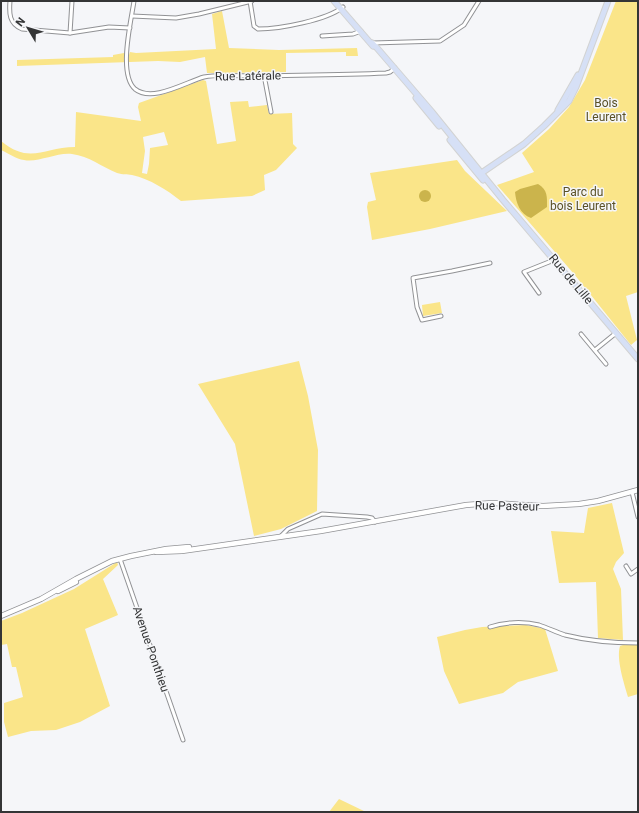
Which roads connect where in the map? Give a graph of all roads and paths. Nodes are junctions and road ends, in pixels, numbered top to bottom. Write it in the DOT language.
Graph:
graph roads {
  1 [pos="10,1"];
  2 [pos="72,1"];
  3 [pos="134,1"];
  4 [pos="250,1"];
  5 [pos="479,1"];
  6 [pos="608,1"];
  7 [pos="339,4"];
  8 [pos="132,16"];
  9 [pos="130,28"];
  10 [pos="361,31"];
  11 [pos="70,33"];
  12 [pos="322,36"];
  13 [pos="372,44"];
  14 [pos="394,69"];
  15 [pos="264,75"];
  16 [pos="271,112"];
  17 [pos="480,174"];
  18 [pos="554,259"];
  19 [pos="490,263"];
  20 [pos="539,293"];
  21 [pos="441,316"];
  22 [pos="616,333"];
  23 [pos="581,334"];
  24 [pos="595,350"];
  25 [pos="638,359"];
  26 [pos="606,364"];
  27 [pos="638,490"];
  28 [pos="632,492"];
  29 [pos="638,517"];
  30 [pos="375,522"];
  31 [pos="281,537"];
  32 [pos="120,559"];
  33 [pos="626,566"];
  34 [pos="638,569"];
  35 [pos="631,574"];
  36 [pos="633,578"];
  37 [pos="1,616"];
  38 [pos="490,627"];
  39 [pos="638,643"];
  40 [pos="183,740"];
  1 -- 11 [label="street"];
  2 -- 11 [label="street"];
  3 -- 8 [label="street"];
  4 -- 7 [label="street"];
  4 -- 8 [label="street"];
  5 -- 13 [label="street"];
  6 -- 17 [label="main road"];
  7 -- 10 [label="main road, Rue de Lille"];
  8 -- 9 [label="street"];
  9 -- 11 [label="street"];
  9 -- 15 [label="street, Rue Latérale"];
  10 -- 12 [label="street"];
  10 -- 13 [label="main road, Rue de Lille"];
  13 -- 14 [label="main road, Rue de Lille"];
  14 -- 15 [label="street, Rue Latérale"];
  14 -- 17 [label="main road, Rue de Lille"];
  15 -- 16 [label="street"];
  17 -- 18 [label="main road, Rue de Lille"];
  18 -- 20 [label="street"];
  18 -- 22 [label="main road, Rue de Lille"];
  19 -- 21 [label="street"];
  22 -- 24 [label="street"];
  22 -- 25 [label="main road, Rue de Lille"];
  23 -- 24 [label="street"];
  24 -- 26 [label="street"];
  27 -- 28 [label="main road, Rue Pasteur"];
  28 -- 29 [label="street"];
  28 -- 30 [label="main road, Rue Pasteur"];
  30 -- 31 [label="main road, Rue Pasteur"];
  30 -- 31 [label="street, Rue Pasteur"];
  31 -- 32 [label="main road, Rue Pasteur"];
  32 -- 37 [label="main road, Rue Pasteur"];
  32 -- 40 [label="street, Avenue Ponthieu"];
  33 -- 35 [label="street"];
  34 -- 35 [label="street"];
  35 -- 36 [label="street"];
  38 -- 39 [label="street"];
}
